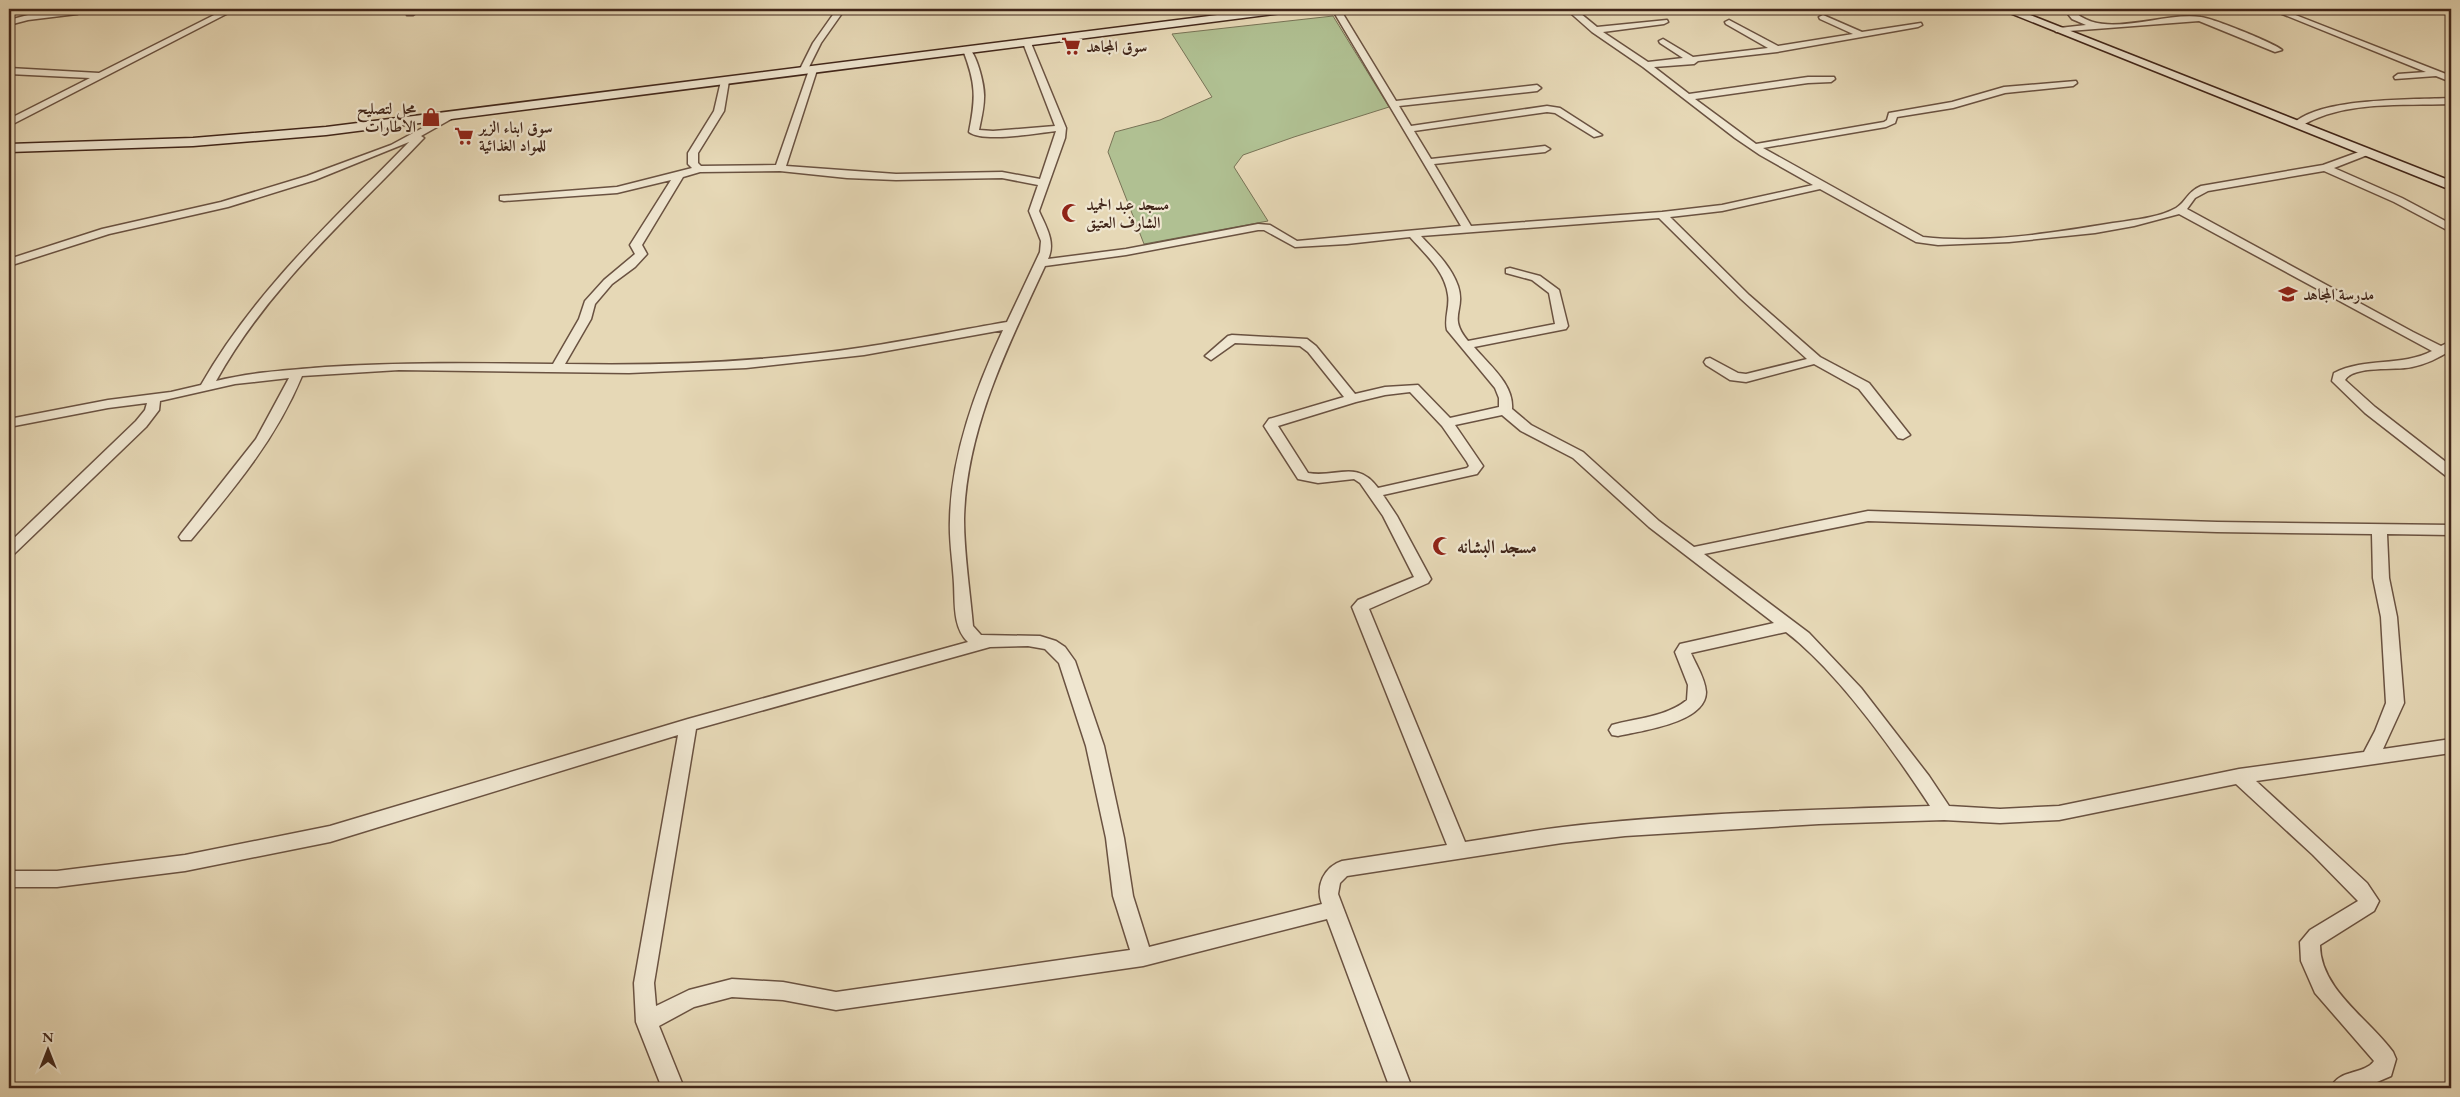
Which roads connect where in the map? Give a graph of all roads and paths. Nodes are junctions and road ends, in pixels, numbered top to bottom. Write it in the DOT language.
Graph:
graph roads {
  1 [pos="87,9"];
  2 [pos="232,9"];
  3 [pos="841,9"];
  4 [pos="1220,9"];
  5 [pos="1290,9"];
  6 [pos="1336,9"];
  7 [pos="1570,9"];
  8 [pos="2006,9"];
  9 [pos="2068,9"];
  10 [pos="2274,9"];
  11 [pos="2177,12"];
  12 [pos="1232,16"];
  13 [pos="1823,17"];
  14 [pos="2189,19"];
  15 [pos="1664,22"];
  16 [pos="1729,22"];
  17 [pos="9,23"];
  18 [pos="1918,25"];
  19 [pos="2092,26"];
  20 [pos="1595,30"];
  21 [pos="2059,30"];
  22 [pos="1860,34"];
  23 [pos="1663,41"];
  24 [pos="1027,43"];
  25 [pos="1777,49"];
  26 [pos="967,50"];
  27 [pos="2278,50"];
  28 [pos="1694,61"];
  29 [pos="1646,65"];
  30 [pos="808,70"];
  31 [pos="9,72"];
  32 [pos="2438,74"];
  33 [pos="101,76"];
  34 [pos="2398,77"];
  35 [pos="1831,79"];
  36 [pos="2451,79"];
  37 [pos="725,81"];
  38 [pos="2073,83"];
  39 [pos="1537,88"];
  40 [pos="1687,98"];
  41 [pos="2451,102"];
  42 [pos="1392,104"];
  43 [pos="450,116"];
  44 [pos="9,124"];
  45 [pos="2298,124"];
  46 [pos="429,128"];
  47 [pos="1061,128"];
  48 [pos="1407,129"];
  49 [pos="1597,135"];
  50 [pos="1755,147"];
  51 [pos="9,148"];
  52 [pos="1545,149"];
  53 [pos="2367,152"];
  54 [pos="1428,162"];
  55 [pos="780,168"];
  56 [pos="2325,168"];
  57 [pos="699,169"];
  58 [pos="680,175"];
  59 [pos="1045,183"];
  60 [pos="1820,186"];
  61 [pos="2451,186"];
  62 [pos="504,198"];
  63 [pos="2180,210"];
  64 [pos="1662,216"];
  65 [pos="2451,228"];
  66 [pos="1468,229"];
  67 [pos="1413,233"];
  68 [pos="9,263"];
  69 [pos="1042,263"];
  70 [pos="1510,271"];
  71 [pos="1011,325"];
  72 [pos="1465,344"];
  73 [pos="2447,348"];
  74 [pos="1211,356"];
  75 [pos="1816,360"];
  76 [pos="1710,362"];
  77 [pos="556,368"];
  78 [pos="297,373"];
  79 [pos="207,386"];
  80 [pos="154,399"];
  81 [pos="1352,399"];
  82 [pos="1505,410"];
  83 [pos="9,424"];
  84 [pos="1447,424"];
  85 [pos="1903,435"];
  86 [pos="2451,472"];
  87 [pos="1374,494"];
  88 [pos="2379,529"];
  89 [pos="2451,530"];
  90 [pos="186,536"];
  91 [pos="9,551"];
  92 [pos="1691,552"];
  93 [pos="1788,626"];
  94 [pos="988,641"];
  95 [pos="688,725"];
  96 [pos="1618,730"];
  97 [pos="2451,746"];
  98 [pos="2369,758"];
  99 [pos="2239,776"];
  100 [pos="1944,813"];
  101 [pos="1459,850"];
  102 [pos="9,879"];
  103 [pos="1334,909"];
  104 [pos="1143,957"];
  105 [pos="647,1022"];
  106 [pos="673,1088"];
  107 [pos="1401,1088"];
  108 [pos="2342,1088"];
  1 -- 17 [label="street"];
  2 -- 33 [label="street"];
  3 -- 30 [label="street"];
  4 -- 12 [label="street"];
  5 -- 12 [label="main road"];
  6 -- 42 [label="street"];
  7 -- 20 [label="street"];
  8 -- 21 [label="main road"];
  9 -- 19 [label="street"];
  10 -- 32 [label="street"];
  11 -- 14 [label="street"];
  12 -- 24 [label="main road"];
  13 -- 22 [label="street"];
  14 -- 19 [label="street"];
  14 -- 27 [label="street"];
  15 -- 20 [label="street"];
  16 -- 25 [label="street"];
  18 -- 22 [label="street"];
  19 -- 21 [label="street"];
  20 -- 29 [label="street"];
  21 -- 45 [label="main road"];
  22 -- 25 [label="street"];
  23 -- 28 [label="street"];
  24 -- 26 [label="main road"];
  24 -- 47 [label="street"];
  25 -- 28 [label="street"];
  26 -- 30 [label="main road"];
  26 -- 47 [label="street"];
  28 -- 29 [label="street"];
  29 -- 40 [label="street"];
  30 -- 37 [label="main road"];
  30 -- 55 [label="street"];
  31 -- 33 [label="street"];
  32 -- 34 [label="street"];
  32 -- 36 [label="street"];
  33 -- 44 [label="street"];
  35 -- 40 [label="street"];
  37 -- 43 [label="main road"];
  37 -- 57 [label="street"];
  38 -- 50 [label="street"];
  39 -- 42 [label="street"];
  40 -- 50 [label="street"];
  41 -- 45 [label="street"];
  42 -- 48 [label="street"];
  43 -- 46 [label="street"];
  43 -- 51 [label="main road"];
  45 -- 53 [label="main road"];
  46 -- 68 [label="street"];
  46 -- 79 [label="street"];
  47 -- 59 [label="street"];
  48 -- 49 [label="street"];
  48 -- 54 [label="street"];
  50 -- 60 [label="street"];
  52 -- 54 [label="street"];
  53 -- 56 [label="street"];
  53 -- 61 [label="main road"];
  54 -- 66 [label="street"];
  55 -- 57 [label="street"];
  55 -- 59 [label="street"];
  56 -- 63 [label="street"];
  56 -- 65 [label="street"];
  57 -- 58 [label="street"];
  58 -- 62 [label="street"];
  58 -- 77 [label="street"];
  59 -- 69 [label="street"];
  60 -- 63 [label="street"];
  60 -- 64 [label="street"];
  63 -- 73 [label="street"];
  64 -- 66 [label="street"];
  64 -- 75 [label="street"];
  66 -- 67 [label="street"];
  67 -- 69 [label="street"];
  67 -- 72 [label="street"];
  69 -- 71 [label="street"];
  70 -- 72 [label="street"];
  71 -- 77 [label="street"];
  71 -- 94 [label="street"];
  72 -- 82 [label="street"];
  73 -- 86 [label="street"];
  74 -- 81 [label="street"];
  75 -- 76 [label="street"];
  75 -- 85 [label="street"];
  77 -- 78 [label="street"];
  78 -- 79 [label="street"];
  78 -- 90 [label="street"];
  79 -- 80 [label="street"];
  80 -- 83 [label="street"];
  80 -- 91 [label="street"];
  81 -- 84 [label="street"];
  81 -- 87 [label="street"];
  82 -- 84 [label="street"];
  82 -- 92 [label="street"];
  84 -- 87 [label="street"];
  87 -- 101 [label="street"];
  88 -- 89 [label="street"];
  88 -- 92 [label="street"];
  88 -- 98 [label="street"];
  92 -- 93 [label="street"];
  93 -- 96 [label="street"];
  93 -- 100 [label="street"];
  94 -- 95 [label="street"];
  94 -- 104 [label="street"];
  95 -- 102 [label="street"];
  95 -- 105 [label="street"];
  97 -- 98 [label="street"];
  98 -- 99 [label="street"];
  99 -- 100 [label="street"];
  99 -- 108 [label="street"];
  100 -- 101 [label="street"];
  101 -- 103 [label="street"];
  103 -- 104 [label="street"];
  103 -- 107 [label="street"];
  104 -- 105 [label="street"];
  105 -- 106 [label="street"];
}
